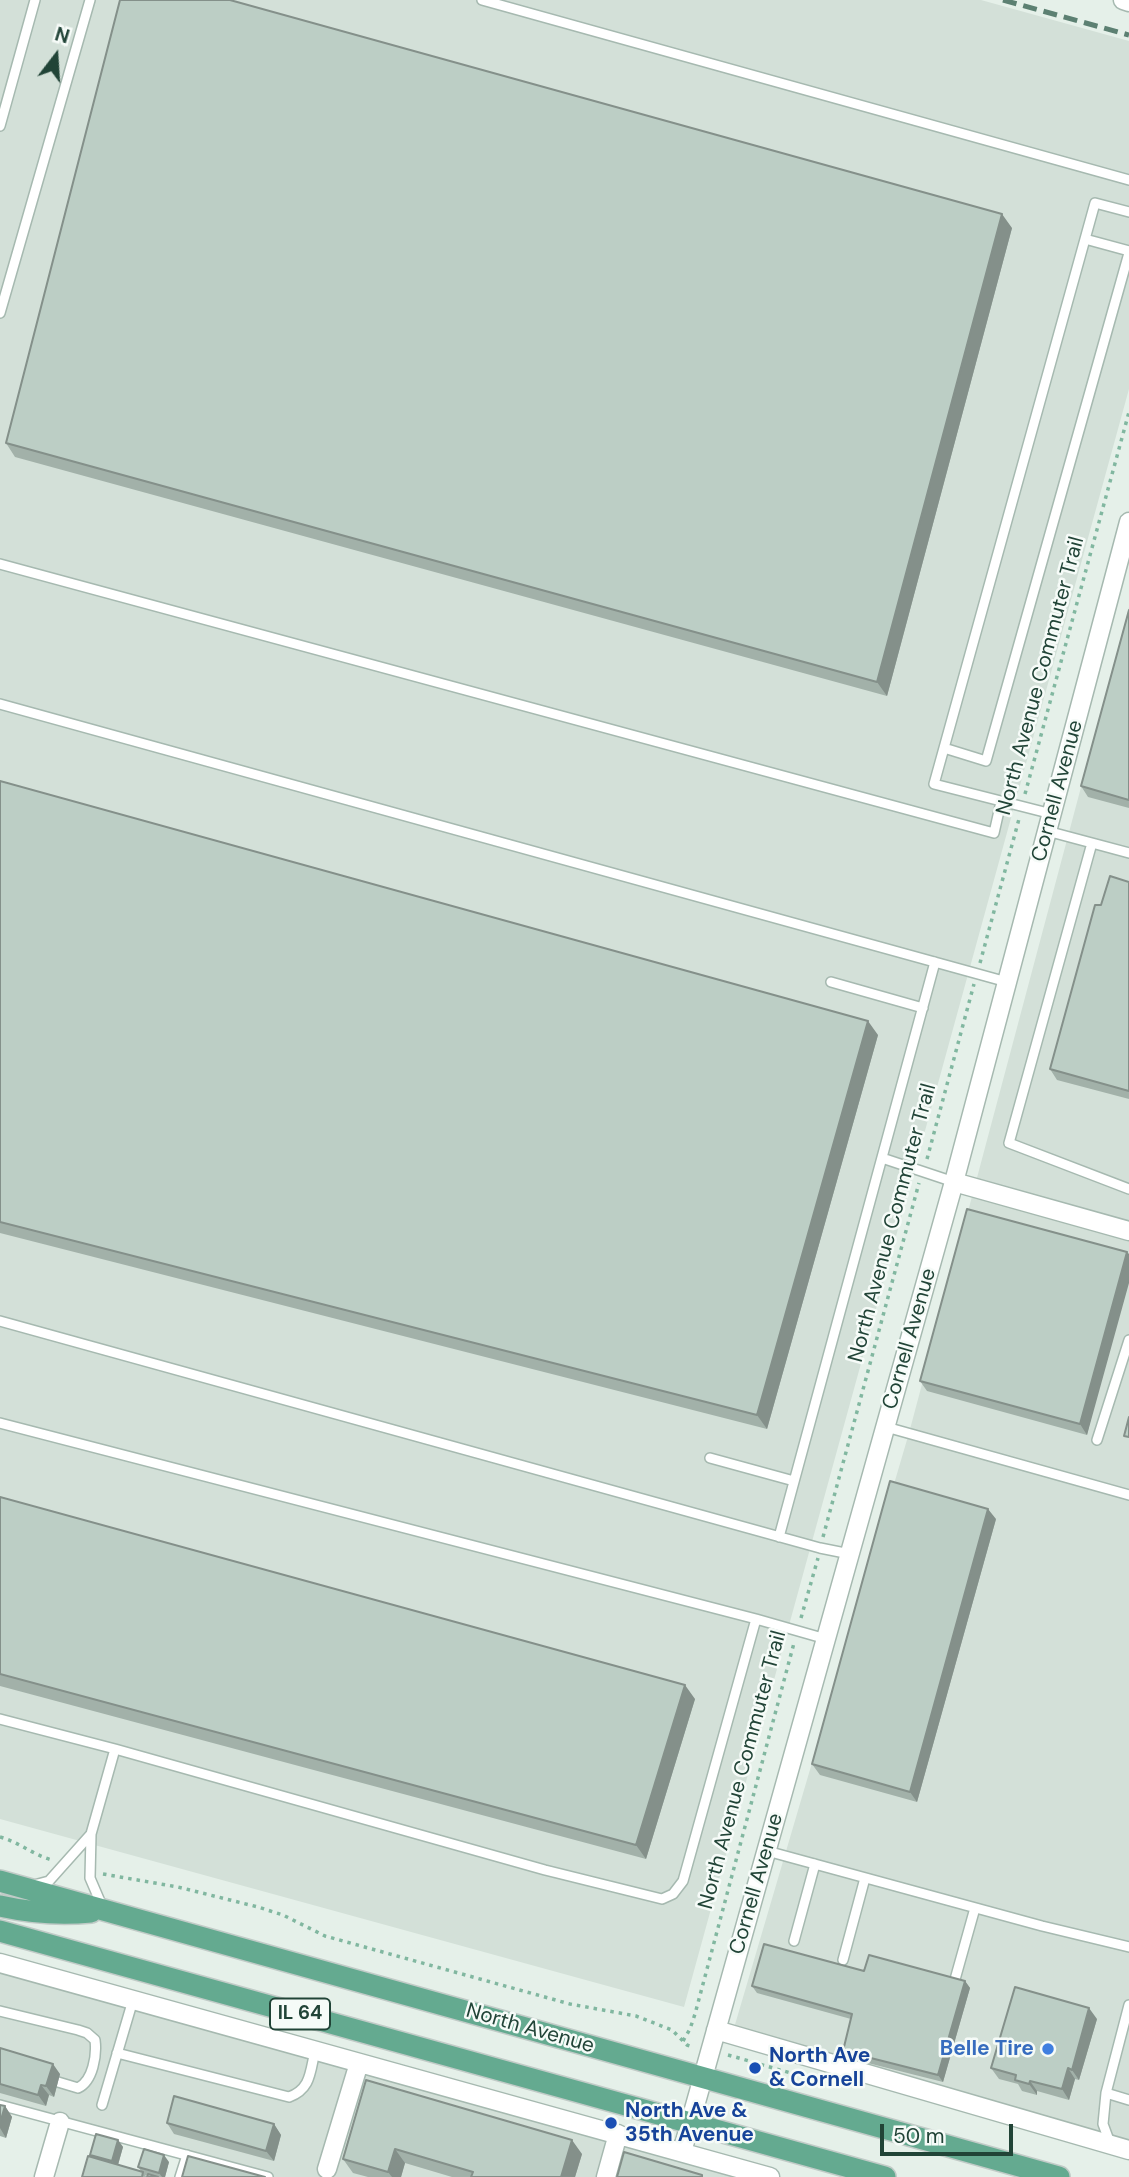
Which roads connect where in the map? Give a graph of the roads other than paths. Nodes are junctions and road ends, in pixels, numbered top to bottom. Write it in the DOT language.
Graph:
graph roads {
  1 [pos="35,0"];
  2 [pos="90,0"];
  3 [pos="482,0"];
  4 [pos="1124,0"];
  5 [pos="1129,2"];
  6 [pos="0,126"];
  7 [pos="1129,180"];
  8 [pos="1129,212"];
  9 [pos="1085,239"];
  10 [pos="1129,252"];
  11 [pos="0,313"];
  12 [pos="1129,522"];
  13 [pos="0,564"];
  14 [pos="1122,574"];
  15 [pos="0,704"];
  16 [pos="944,748"];
  17 [pos="1001,802"];
  18 [pos="1049,823"];
  19 [pos="1092,843"];
  20 [pos="1129,853"];
  21 [pos="935,962"];
  22 [pos="831,982"];
  23 [pos="1007,982"];
  24 [pos="923,1008"];
  25 [pos="882,1158"];
  26 [pos="954,1182"];
  27 [pos="1129,1189"];
  28 [pos="1129,1231"];
  29 [pos="0,1321"];
  30 [pos="1129,1340"];
  31 [pos="0,1423"];
  32 [pos="886,1426"];
  33 [pos="1097,1440"];
  34 [pos="710,1458"];
  35 [pos="794,1481"];
  36 [pos="1129,1495"];
  37 [pos="779,1537"];
  38 [pos="850,1554"];
  39 [pos="756,1619"];
  40 [pos="826,1639"];
  41 [pos="0,1719"];
  42 [pos="115,1749"];
  43 [pos="91,1834"];
  44 [pos="767,1851"];
  45 [pos="814,1864"];
  46 [pos="865,1878"];
  47 [pos="10,1884"];
  48 [pos="0,1906"];
  49 [pos="975,1908"];
  50 [pos="105,1910"];
  51 [pos="0,1931"];
  52 [pos="794,1941"];
  53 [pos="1129,1947"];
  54 [pos="843,1960"];
  55 [pos="0,1963"];
  56 [pos="954,1983"];
  57 [pos="133,2000"];
  58 [pos="1129,2005"];
  59 [pos="0,2011"];
  60 [pos="716,2030"];
  61 [pos="315,2051"];
  62 [pos="117,2053"];
  63 [pos="359,2063"];
  64 [pos="703,2077"];
  65 [pos="58,2082"];
  66 [pos="1106,2093"];
  67 [pos="1129,2099"];
  68 [pos="0,2105"];
  69 [pos="102,2105"];
  70 [pos="60,2122"];
  71 [pos="691,2122"];
  72 [pos="618,2134"];
  73 [pos="1110,2144"];
  74 [pos="1129,2150"];
  75 [pos="682,2152"];
  76 [pos="187,2155"];
  77 [pos="327,2169"];
  78 [pos="44,2177"];
  79 [pos="180,2177"];
  80 [pos="268,2177"];
  81 [pos="606,2177"];
  82 [pos="770,2177"];
  83 [pos="886,2177"];
  84 [pos="1059,2177"];
  1 -- 6 [label="lane"];
  2 -- 11 [label="lane"];
  3 -- 7 [label="lane"];
  4 -- 5 [label="street"];
  8 -- 9 [label="lane"];
  9 -- 10 [label="lane"];
  9 -- 16 [label="lane"];
  10 -- 16 [label="lane"];
  12 -- 14 [label="street, Cornell Avenue"];
  13 -- 17 [label="lane"];
  14 -- 18 [label="street, Cornell Avenue"];
  15 -- 21 [label="lane"];
  16 -- 17 [label="lane"];
  17 -- 18 [label="lane"];
  18 -- 19 [label="lane"];
  18 -- 23 [label="street, Cornell Avenue"];
  19 -- 20 [label="lane"];
  19 -- 27 [label="lane"];
  21 -- 23 [label="lane"];
  21 -- 24 [label="lane"];
  22 -- 24 [label="lane"];
  23 -- 26 [label="street, Cornell Avenue"];
  24 -- 25 [label="lane"];
  25 -- 26 [label="lane"];
  25 -- 35 [label="lane"];
  26 -- 28 [label="street"];
  26 -- 32 [label="street, Cornell Avenue"];
  29 -- 37 [label="lane"];
  30 -- 33 [label="lane"];
  31 -- 39 [label="lane"];
  32 -- 36 [label="lane"];
  32 -- 38 [label="street, Cornell Avenue"];
  34 -- 35 [label="lane"];
  35 -- 37 [label="lane"];
  37 -- 38 [label="lane"];
  38 -- 40 [label="street, Cornell Avenue"];
  39 -- 40 [label="lane"];
  39 -- 42 [label="lane"];
  40 -- 44 [label="street, Cornell Avenue"];
  41 -- 42 [label="lane"];
  42 -- 43 [label="lane"];
  43 -- 47 [label="lane"];
  43 -- 50 [label="lane"];
  44 -- 45 [label="lane"];
  44 -- 60 [label="street, Cornell Avenue"];
  45 -- 46 [label="lane"];
  45 -- 52 [label="lane"];
  46 -- 49 [label="lane"];
  46 -- 54 [label="lane"];
  47 -- 50 [label="main road, North Avenue / IL 64"];
  48 -- 50 [label="main road"];
  49 -- 53 [label="lane"];
  49 -- 56 [label="lane"];
  50 -- 64 [label="main road, North Avenue / IL 64"];
  51 -- 71 [label="main road, IL 64"];
  55 -- 57 [label="street"];
  57 -- 61 [label="street"];
  57 -- 62 [label="lane"];
  58 -- 66 [label="lane"];
  59 -- 65 [label="lane"];
  60 -- 64 [label="street, Cornell Avenue"];
  60 -- 73 [label="street"];
  61 -- 62 [label="lane"];
  61 -- 63 [label="street"];
  62 -- 69 [label="lane"];
  63 -- 72 [label="street"];
  63 -- 77 [label="street"];
  64 -- 71 [label="street, Cornell Avenue"];
  64 -- 84 [label="main road, North Avenue / IL 64"];
  66 -- 67 [label="lane"];
  66 -- 73 [label="lane"];
  68 -- 70 [label="lane"];
  70 -- 76 [label="lane"];
  70 -- 78 [label="street"];
  71 -- 75 [label="street, Cornell Avenue"];
  71 -- 83 [label="main road, IL 64"];
  72 -- 75 [label="street"];
  72 -- 81 [label="street"];
  73 -- 74 [label="street"];
  75 -- 82 [label="street"];
  76 -- 79 [label="lane"];
  76 -- 80 [label="lane"];
}
